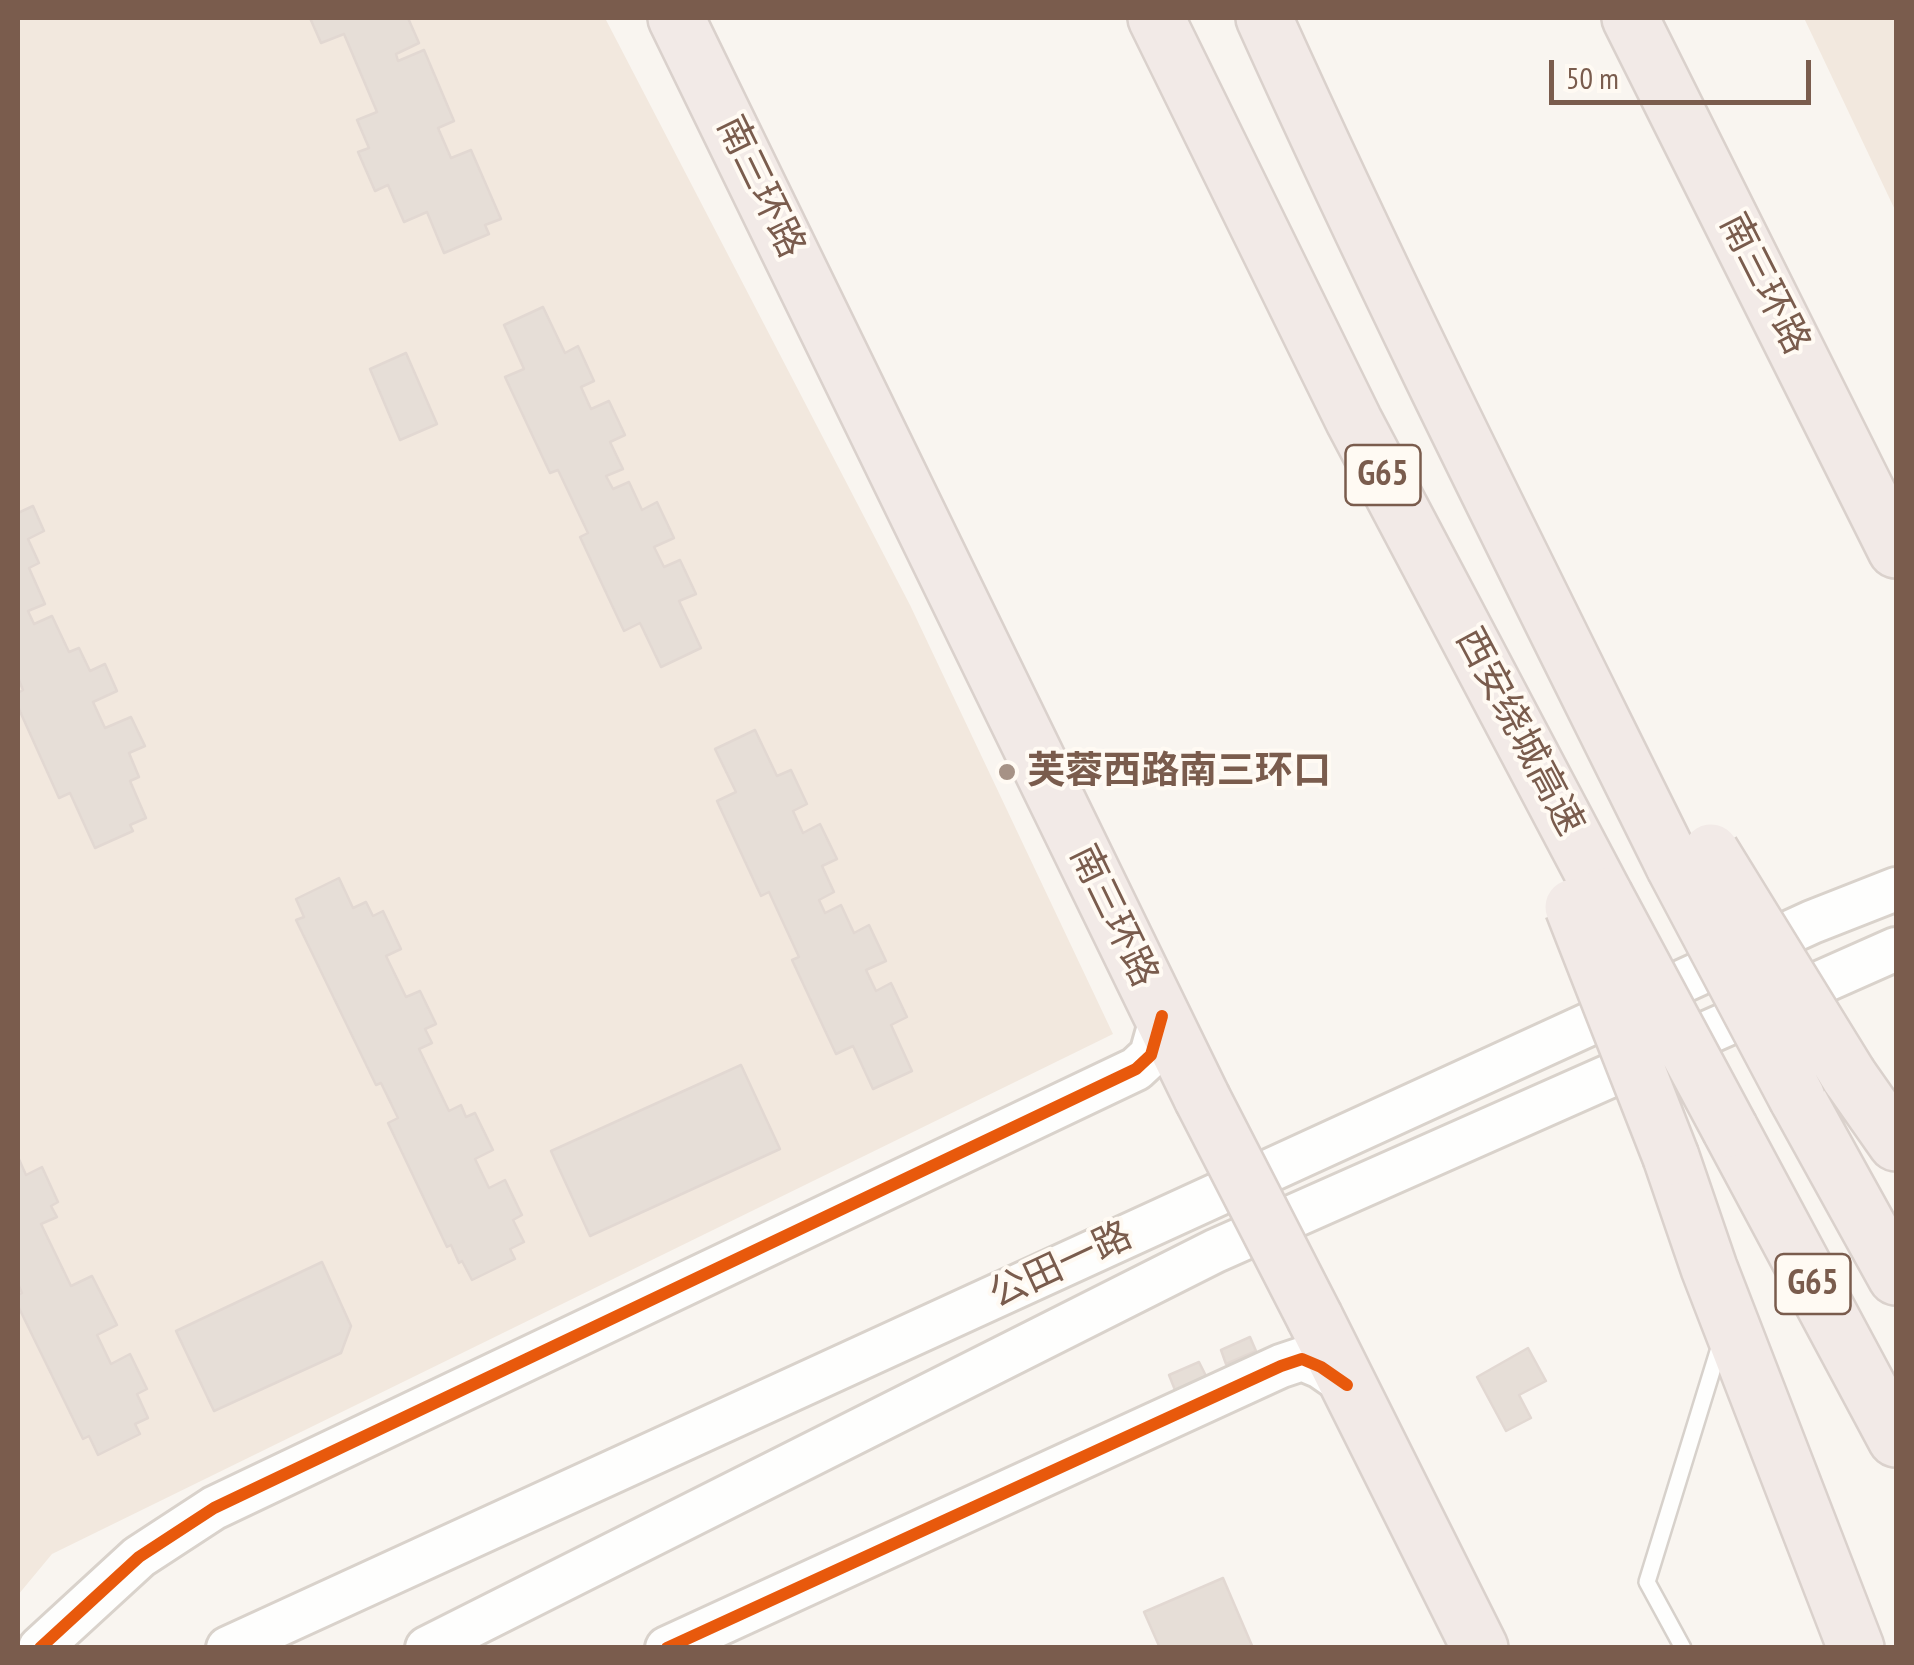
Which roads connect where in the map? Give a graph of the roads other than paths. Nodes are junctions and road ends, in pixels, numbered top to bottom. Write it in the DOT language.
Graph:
graph roads {
  1 [pos="676,18"];
  2 [pos="1264,18"];
  3 [pos="1630,18"];
  4 [pos="1163,34"];
  5 [pos="1896,550"];
  6 [pos="1692,859"];
  7 [pos="1896,889"];
  8 [pos="1589,901"];
  9 [pos="1896,949"];
  10 [pos="1162,1016"];
  11 [pos="1896,1143"];
  12 [pos="1896,1277"];
  13 [pos="1728,1318"];
  14 [pos="1347,1385"];
  15 [pos="1896,1439"];
  16 [pos="40,1648"];
  17 [pos="228,1648"];
  18 [pos="427,1648"];
  19 [pos="668,1648"];
  20 [pos="1480,1648"];
  21 [pos="1683,1648"];
  22 [pos="1856,1648"];
  1 -- 10 [label="highway, 南三环路"];
  2 -- 6 [label="highway, 西安绕城高速 / G65"];
  3 -- 5 [label="highway, 南三环路"];
  4 -- 8 [label="highway, 西安绕城高速 / G65"];
  6 -- 11 [label="highway, bridge"];
  6 -- 12 [label="highway, 西安绕城高速 / G65, bridge"];
  7 -- 17 [label="main road, 公田一路"];
  8 -- 13 [label="highway, bridge"];
  8 -- 15 [label="highway, 西安绕城高速 / G65, bridge"];
  9 -- 18 [label="main road, 公田一路"];
  10 -- 14 [label="highway, 南三环路, bridge"];
  10 -- 16 [label="main road"];
  13 -- 21 [label="lane"];
  13 -- 22 [label="highway"];
  14 -- 19 [label="main road"];
  14 -- 20 [label="highway, 南三环路"];
}
